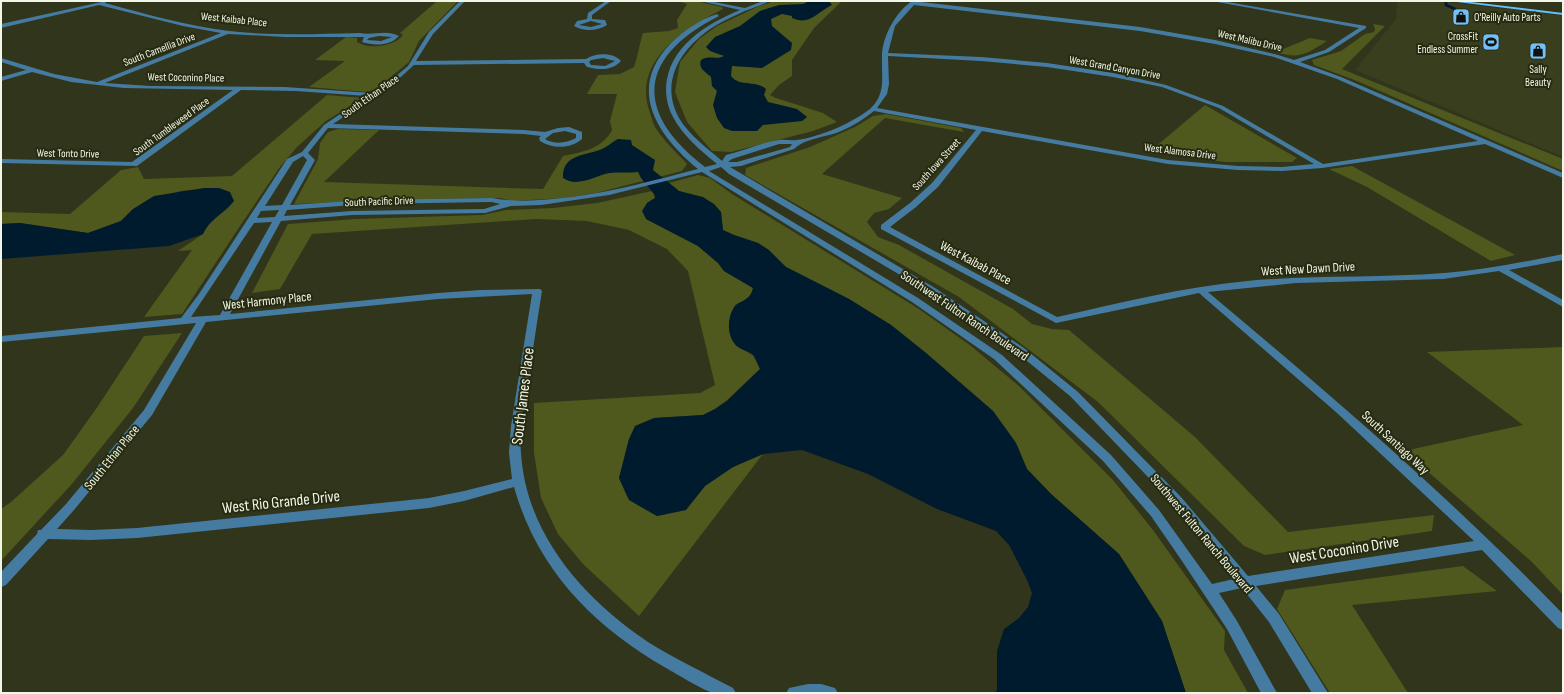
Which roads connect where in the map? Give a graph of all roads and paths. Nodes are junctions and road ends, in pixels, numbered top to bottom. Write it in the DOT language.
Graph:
graph roads {
  1 [pos="109,1"];
  2 [pos="463,1"];
  3 [pos="609,1"];
  4 [pos="702,1"];
  5 [pos="726,1"];
  6 [pos="767,1"];
  7 [pos="1214,1"];
  8 [pos="1451,1"];
  9 [pos="1495,1"];
  10 [pos="914,2"];
  11 [pos="99,3"];
  12 [pos="741,4"];
  13 [pos="751,4"];
  14 [pos="733,7"];
  15 [pos="1563,9"];
  16 [pos="744,10"];
  17 [pos="1563,14"];
  18 [pos="588,20"];
  19 [pos="1,26"];
  20 [pos="228,32"];
  21 [pos="368,37"];
  22 [pos="885,54"];
  23 [pos="1,60"];
  24 [pos="586,61"];
  25 [pos="1295,62"];
  26 [pos="412,63"];
  27 [pos="32,70"];
  28 [pos="1,78"];
  29 [pos="98,84"];
  30 [pos="239,89"];
  31 [pos="373,95"];
  32 [pos="873,109"];
  33 [pos="326,126"];
  34 [pos="981,128"];
  35 [pos="545,134"];
  36 [pos="1487,142"];
  37 [pos="304,153"];
  38 [pos="1,161"];
  39 [pos="134,164"];
  40 [pos="722,165"];
  41 [pos="1322,166"];
  42 [pos="704,170"];
  43 [pos="1563,176"];
  44 [pos="508,204"];
  45 [pos="285,207"];
  46 [pos="259,209"];
  47 [pos="278,219"];
  48 [pos="250,221"];
  49 [pos="884,226"];
  50 [pos="1563,257"];
  51 [pos="1500,268"];
  52 [pos="1201,290"];
  53 [pos="537,291"];
  54 [pos="1563,304"];
  55 [pos="222,317"];
  56 [pos="203,319"];
  57 [pos="1056,320"];
  58 [pos="184,321"];
  59 [pos="1,339"];
  60 [pos="519,481"];
  61 [pos="43,534"];
  62 [pos="1486,544"];
  63 [pos="1,581"];
  64 [pos="1244,582"];
  65 [pos="1209,590"];
  66 [pos="1563,624"];
  67 [pos="728,693"];
  68 [pos="794,693"];
  69 [pos="830,693"];
  70 [pos="1269,693"];
  71 [pos="1320,693"];
  1 -- 11 [label="street"];
  2 -- 26 [label="street, South Ethan Place"];
  3 -- 18 [label="street"];
  4 -- 14 [label="street"];
  5 -- 12 [label="street"];
  6 -- 13 [label="street, Southwest Fulton Ranch Boulevard"];
  7 -- 25 [label="street"];
  8 -- 17 [label="main road"];
  9 -- 15 [label="main road"];
  10 -- 22 [label="street, South Pacific Drive"];
  10 -- 25 [label="street, West Malibu Drive"];
  11 -- 19 [label="street"];
  11 -- 20 [label="street, West Kaibab Place"];
  12 -- 13 [label="street, Southwest Fulton Ranch Boulevard"];
  12 -- 14 [label="street, Southwest Fulton Ranch Boulevard"];
  13 -- 16 [label="street, Southwest Fulton Ranch Boulevard"];
  14 -- 16 [label="street"];
  14 -- 42 [label="street, Southwest Fulton Ranch Boulevard"];
  16 -- 40 [label="street, Southwest Fulton Ranch Boulevard"];
  18 -- 18 [label="street"];
  20 -- 21 [label="street, West Kaibab Place"];
  20 -- 29 [label="street, South Camellia Drive"];
  21 -- 21 [label="street, West Kaibab Place"];
  22 -- 32 [label="street, South Pacific Drive"];
  22 -- 41 [label="street, West Grand Canyon Drive"];
  23 -- 27 [label="street, West Coconino Place"];
  24 -- 24 [label="street"];
  24 -- 26 [label="street"];
  25 -- 36 [label="street, West Malibu Drive"];
  26 -- 31 [label="street, South Ethan Place"];
  27 -- 28 [label="street"];
  27 -- 29 [label="street, West Coconino Place"];
  29 -- 30 [label="street, West Coconino Place"];
  30 -- 31 [label="street, West Coconino Place"];
  30 -- 39 [label="street, South Tumbleweed Place"];
  31 -- 33 [label="street, South Ethan Place"];
  32 -- 34 [label="street, West Alamosa Drive"];
  32 -- 40 [label="street, South Pacific Drive"];
  33 -- 35 [label="street"];
  33 -- 37 [label="street, South Ethan Place"];
  34 -- 41 [label="street, West Alamosa Drive"];
  34 -- 49 [label="street, South Iowa Street"];
  35 -- 35 [label="street"];
  36 -- 41 [label="street, West Alamosa Drive"];
  36 -- 43 [label="street, West Malibu Drive"];
  37 -- 45 [label="street"];
  37 -- 46 [label="street, South Ethan Place"];
  38 -- 39 [label="street, West Tonto Drive"];
  40 -- 42 [label="street, South Pacific Drive"];
  40 -- 64 [label="street, Southwest Fulton Ranch Boulevard"];
  42 -- 44 [label="street, South Pacific Drive"];
  42 -- 65 [label="street, Southwest Fulton Ranch Boulevard"];
  44 -- 45 [label="street, South Pacific Drive"];
  44 -- 47 [label="street, South Pacific Drive"];
  45 -- 46 [label="street, South Pacific Drive"];
  45 -- 47 [label="street"];
  46 -- 48 [label="street, South Ethan Place"];
  47 -- 48 [label="street, South Pacific Drive"];
  47 -- 55 [label="street"];
  48 -- 58 [label="street, South Ethan Place"];
  49 -- 57 [label="street, West Kaibab Place"];
  50 -- 51 [label="street, West New Dawn Drive"];
  51 -- 52 [label="street, West New Dawn Drive"];
  51 -- 54 [label="street"];
  52 -- 57 [label="street, West New Dawn Drive"];
  52 -- 62 [label="street, South Santiago Way"];
  53 -- 55 [label="street, West Harmony Place"];
  53 -- 60 [label="street, South James Place"];
  55 -- 56 [label="street, West Harmony Place"];
  56 -- 58 [label="street, West Harmony Place"];
  56 -- 61 [label="street, South Ethan Place"];
  58 -- 59 [label="street, West Harmony Place"];
  60 -- 61 [label="street, West Rio Grande Drive"];
  60 -- 67 [label="street, South James Place"];
  61 -- 63 [label="street, South Ethan Place"];
  62 -- 64 [label="street, West Coconino Drive"];
  62 -- 66 [label="street, South Santiago Way"];
  64 -- 65 [label="street, West Coconino Drive"];
  64 -- 71 [label="street, Southwest Fulton Ranch Boulevard"];
  65 -- 70 [label="street, Southwest Fulton Ranch Boulevard"];
  68 -- 69 [label="street"];
}
